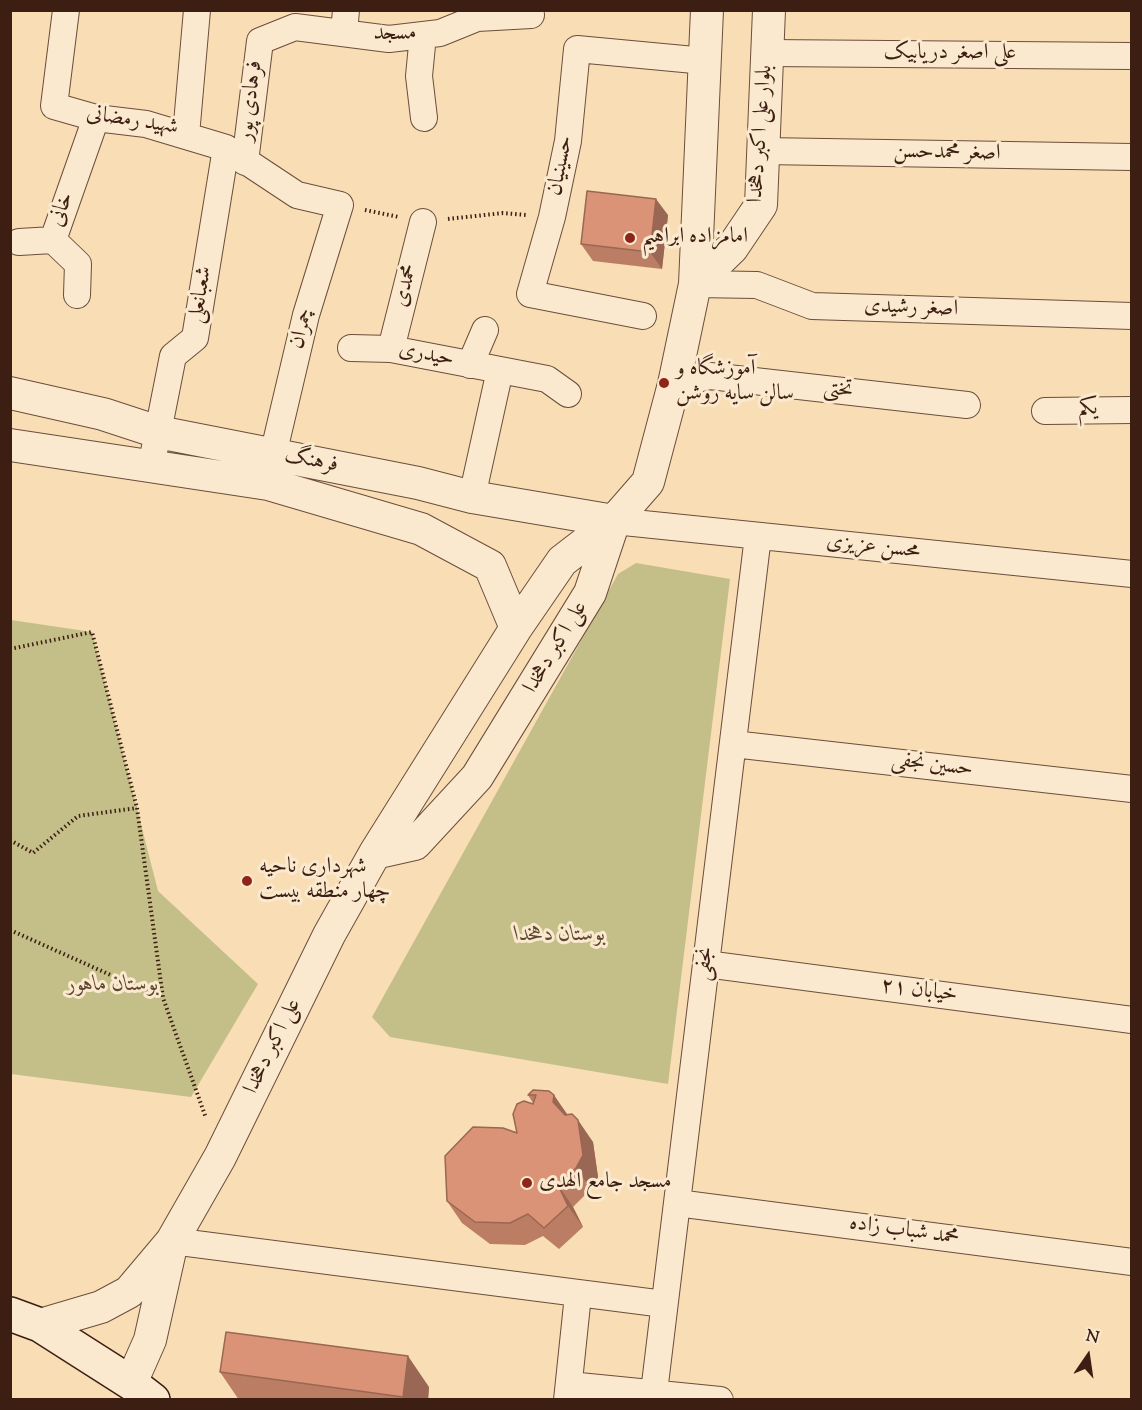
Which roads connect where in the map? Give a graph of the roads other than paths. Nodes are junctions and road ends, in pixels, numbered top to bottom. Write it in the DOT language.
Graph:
graph roads {
  1 [pos="66,10"];
  2 [pos="197,10"];
  3 [pos="707,10"];
  4 [pos="769,10"];
  5 [pos="531,15"];
  6 [pos="345,22"];
  7 [pos="423,35"];
  8 [pos="260,41"];
  9 [pos="768,53"];
  10 [pos="1131,56"];
  11 [pos="705,61"];
  12 [pos="96,118"];
  13 [pos="424,118"];
  14 [pos="186,135"];
  15 [pos="763,151"];
  16 [pos="235,155"];
  17 [pos="1131,157"];
  18 [pos="423,222"];
  19 [pos="53,240"];
  20 [pos="19,242"];
  21 [pos="695,284"];
  22 [pos="77,295"];
  23 [pos="644,316"];
  24 [pos="1131,316"];
  25 [pos="485,330"];
  26 [pos="351,348"];
  27 [pos="391,349"];
  28 [pos="470,365"];
  29 [pos="500,370"];
  30 [pos="674,384"];
  31 [pos="10,393"];
  32 [pos="568,394"];
  33 [pos="967,405"];
  34 [pos="1131,410"];
  35 [pos="1045,411"];
  36 [pos="158,432"];
  37 [pos="10,446"];
  38 [pos="273,454"];
  39 [pos="151,467"];
  40 [pos="472,497"];
  41 [pos="614,521"];
  42 [pos="758,536"];
  43 [pos="1131,574"];
  44 [pos="516,628"];
  45 [pos="733,744"];
  46 [pos="1131,789"];
  47 [pos="375,853"];
  48 [pos="706,964"];
  49 [pos="1131,1020"];
  50 [pos="677,1203"];
  51 [pos="172,1241"];
  52 [pos="1131,1262"];
  53 [pos="578,1295"];
  54 [pos="664,1304"];
  55 [pos="25,1319"];
  56 [pos="568,1392"];
  57 [pos="654,1392"];
  58 [pos="136,1394"];
  59 [pos="720,1400"];
  1 -- 12 [label="street, شهید رمضانی"];
  2 -- 14 [label="street, شهید رمضانی"];
  3 -- 11 [label="street"];
  4 -- 9 [label="street, بلوار علی اکبر دهخدا"];
  5 -- 7 [label="street, مسجد"];
  6 -- 7 [label="street, مسجد"];
  6 -- 8 [label="street, مسجد"];
  7 -- 13 [label="street"];
  8 -- 16 [label="street, فرهادی پور"];
  9 -- 10 [label="street, علی اصغر دریابیک"];
  9 -- 15 [label="street, بلوار علی اکبر دهخدا"];
  11 -- 21 [label="street"];
  11 -- 23 [label="street, حسینیان"];
  12 -- 14 [label="street, شهید رمضانی"];
  12 -- 19 [label="street, خانی"];
  14 -- 16 [label="street"];
  15 -- 17 [label="street, اصغر محمدحسن"];
  15 -- 21 [label="street, بلوار علی اکبر دهخدا"];
  16 -- 36 [label="street, شعبانعلی"];
  16 -- 38 [label="street, چمران"];
  18 -- 27 [label="street, محمدی"];
  19 -- 20 [label="street"];
  19 -- 22 [label="street, خانی"];
  21 -- 24 [label="street, اصغر رشیدی"];
  21 -- 30 [label="street, علی اکبر دهخدا"];
  25 -- 28 [label="street"];
  26 -- 27 [label="street, حیدری"];
  27 -- 28 [label="street, حیدری"];
  28 -- 29 [label="street, حیدری"];
  29 -- 32 [label="street, حیدری"];
  29 -- 40 [label="street"];
  30 -- 33 [label="street, تختی"];
  30 -- 41 [label="street, علی اکبر دهخدا"];
  31 -- 36 [label="street, فرهنگ"];
  34 -- 35 [label="street, یکم"];
  36 -- 38 [label="street, فرهنگ"];
  36 -- 39 [label="street, شعبانعلی"];
  37 -- 39 [label="street, فرهنگ"];
  38 -- 40 [label="street, فرهنگ"];
  39 -- 44 [label="street, فرهنگ"];
  40 -- 41 [label="street, فرهنگ"];
  41 -- 42 [label="street, محسن عزیزی"];
  41 -- 44 [label="street, علی اکبر دهخدا"];
  41 -- 47 [label="street, علی اکبر دهخدا"];
  42 -- 43 [label="street, محسن عزیزی"];
  42 -- 45 [label="street, نجفی"];
  44 -- 47 [label="street, علی اکبر دهخدا"];
  45 -- 46 [label="street, حسین نجفی"];
  45 -- 48 [label="street, نجفی"];
  47 -- 51 [label="street, علی اکبر دهخدا"];
  48 -- 49 [label="street, خیابان ۲۱"];
  48 -- 50 [label="street, نجفی"];
  50 -- 52 [label="street, محمد شباب زاده"];
  50 -- 54 [label="street, نجفی"];
  51 -- 53 [label="street"];
  51 -- 55 [label="street"];
  51 -- 58 [label="street"];
  53 -- 54 [label="street"];
  53 -- 56 [label="street"];
  54 -- 57 [label="street, نجفی"];
  55 -- 58 [label="main road"];
  56 -- 57 [label="street"];
  57 -- 59 [label="street"];
}
